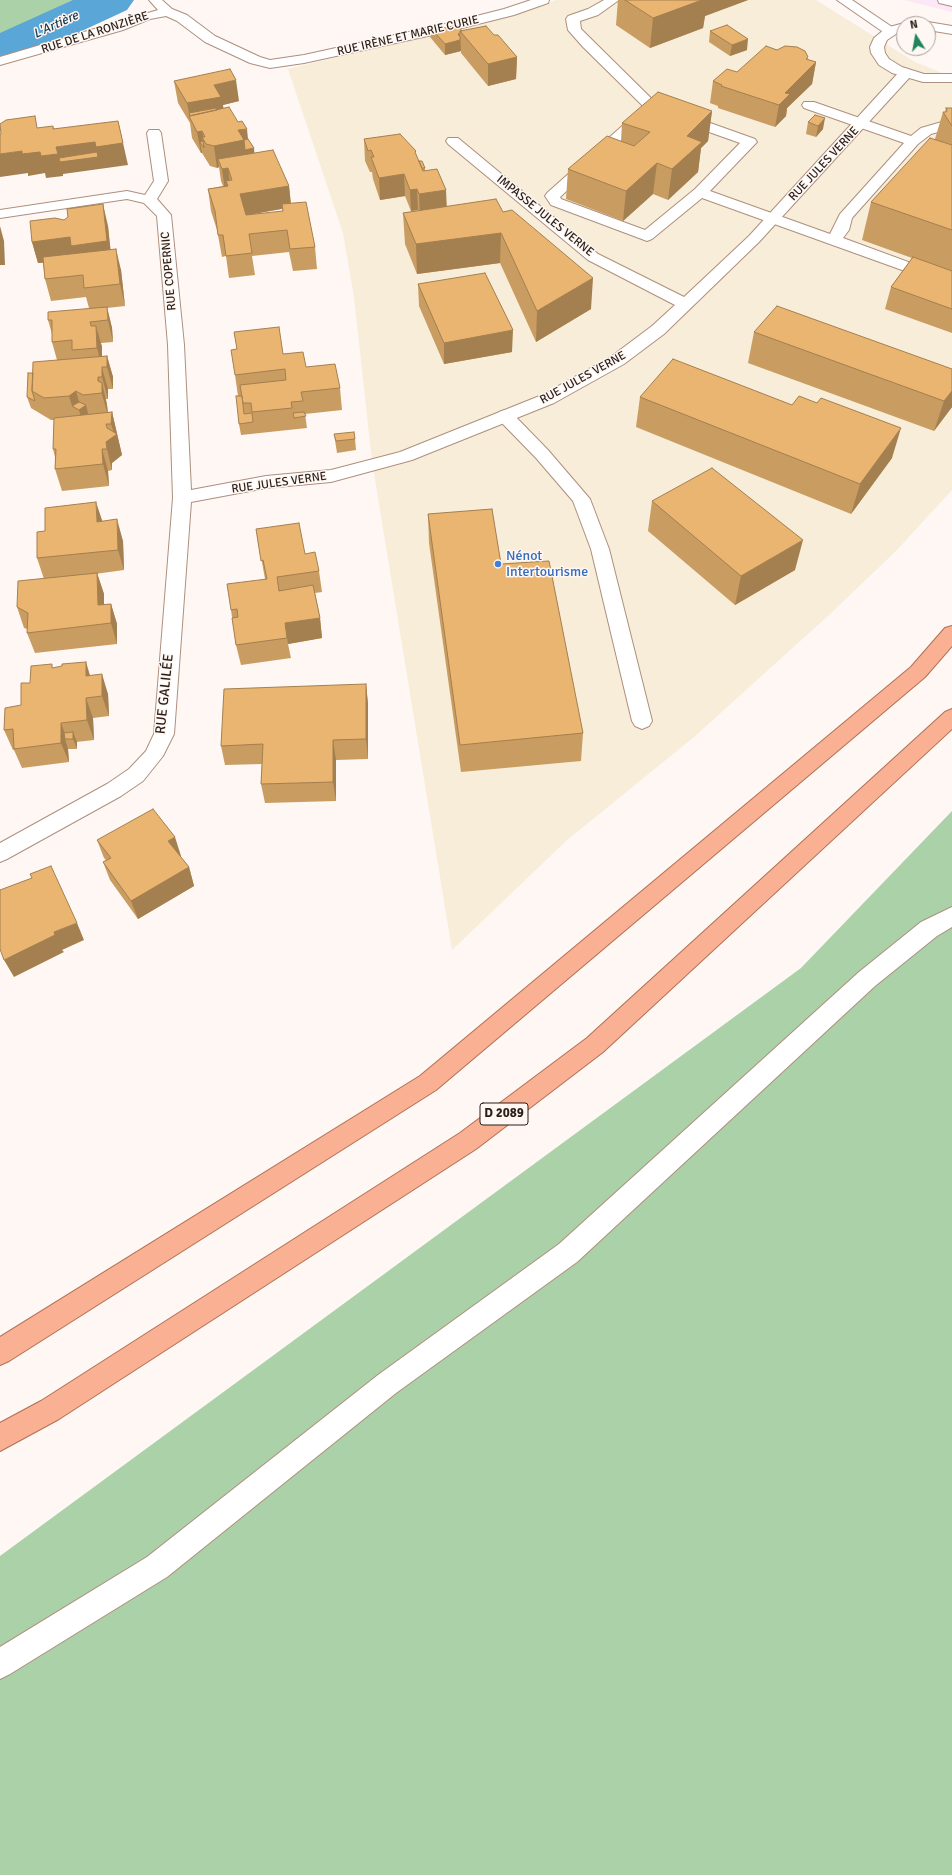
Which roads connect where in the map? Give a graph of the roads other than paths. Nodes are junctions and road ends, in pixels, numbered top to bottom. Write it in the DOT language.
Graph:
graph roads {
  1 [pos="543,0"];
  2 [pos="613,0"];
  3 [pos="843,0"];
  4 [pos="944,0"];
  5 [pos="156,1"];
  6 [pos="952,2"];
  7 [pos="168,12"];
  8 [pos="936,27"];
  9 [pos="896,29"];
  10 [pos="952,30"];
  11 [pos="891,31"];
  12 [pos="0,61"];
  13 [pos="905,74"];
  14 [pos="952,78"];
  15 [pos="809,105"];
  16 [pos="652,107"];
  17 [pos="952,122"];
  18 [pos="862,123"];
  19 [pos="154,133"];
  20 [pos="453,141"];
  21 [pos="913,141"];
  22 [pos="700,192"];
  23 [pos="149,200"];
  24 [pos="0,214"];
  25 [pos="773,219"];
  26 [pos="833,241"];
  27 [pos="952,283"];
  28 [pos="685,304"];
  29 [pos="504,416"];
  30 [pos="182,498"];
  31 [pos="952,633"];
  32 [pos="952,717"];
  33 [pos="642,721"];
  34 [pos="0,853"];
  35 [pos="952,916"];
  36 [pos="0,1352"];
  37 [pos="0,1438"];
  38 [pos="0,1664"];
  1 -- 7 [label="street, RUE IRÈNE ET MARIE CURIE"];
  2 -- 16 [label="street"];
  3 -- 11 [label="street"];
  4 -- 6 [label="street"];
  5 -- 7 [label="street"];
  7 -- 12 [label="street, RUE DE LA RONZIÈRE"];
  8 -- 10 [label="street"];
  9 -- 11 [label="street"];
  11 -- 13 [label="street"];
  13 -- 14 [label="street"];
  13 -- 18 [label="street, RUE JULES VERNE"];
  15 -- 18 [label="street"];
  16 -- 22 [label="street"];
  16 -- 22 [label="street"];
  17 -- 21 [label="street"];
  18 -- 21 [label="street"];
  18 -- 25 [label="street, RUE JULES VERNE"];
  19 -- 23 [label="street"];
  20 -- 28 [label="street, IMPASSE JULES VERNE"];
  21 -- 26 [label="street"];
  22 -- 25 [label="street"];
  23 -- 24 [label="street"];
  23 -- 30 [label="street, RUE COPERNIC"];
  25 -- 26 [label="street"];
  25 -- 28 [label="street, RUE JULES VERNE"];
  26 -- 27 [label="street"];
  28 -- 29 [label="street, RUE JULES VERNE"];
  29 -- 30 [label="street, RUE JULES VERNE"];
  29 -- 33 [label="street"];
  30 -- 34 [label="street, RUE GALILÉE"];
  31 -- 36 [label="highway"];
  32 -- 37 [label="highway, D 2089"];
  35 -- 38 [label="street"];
}
